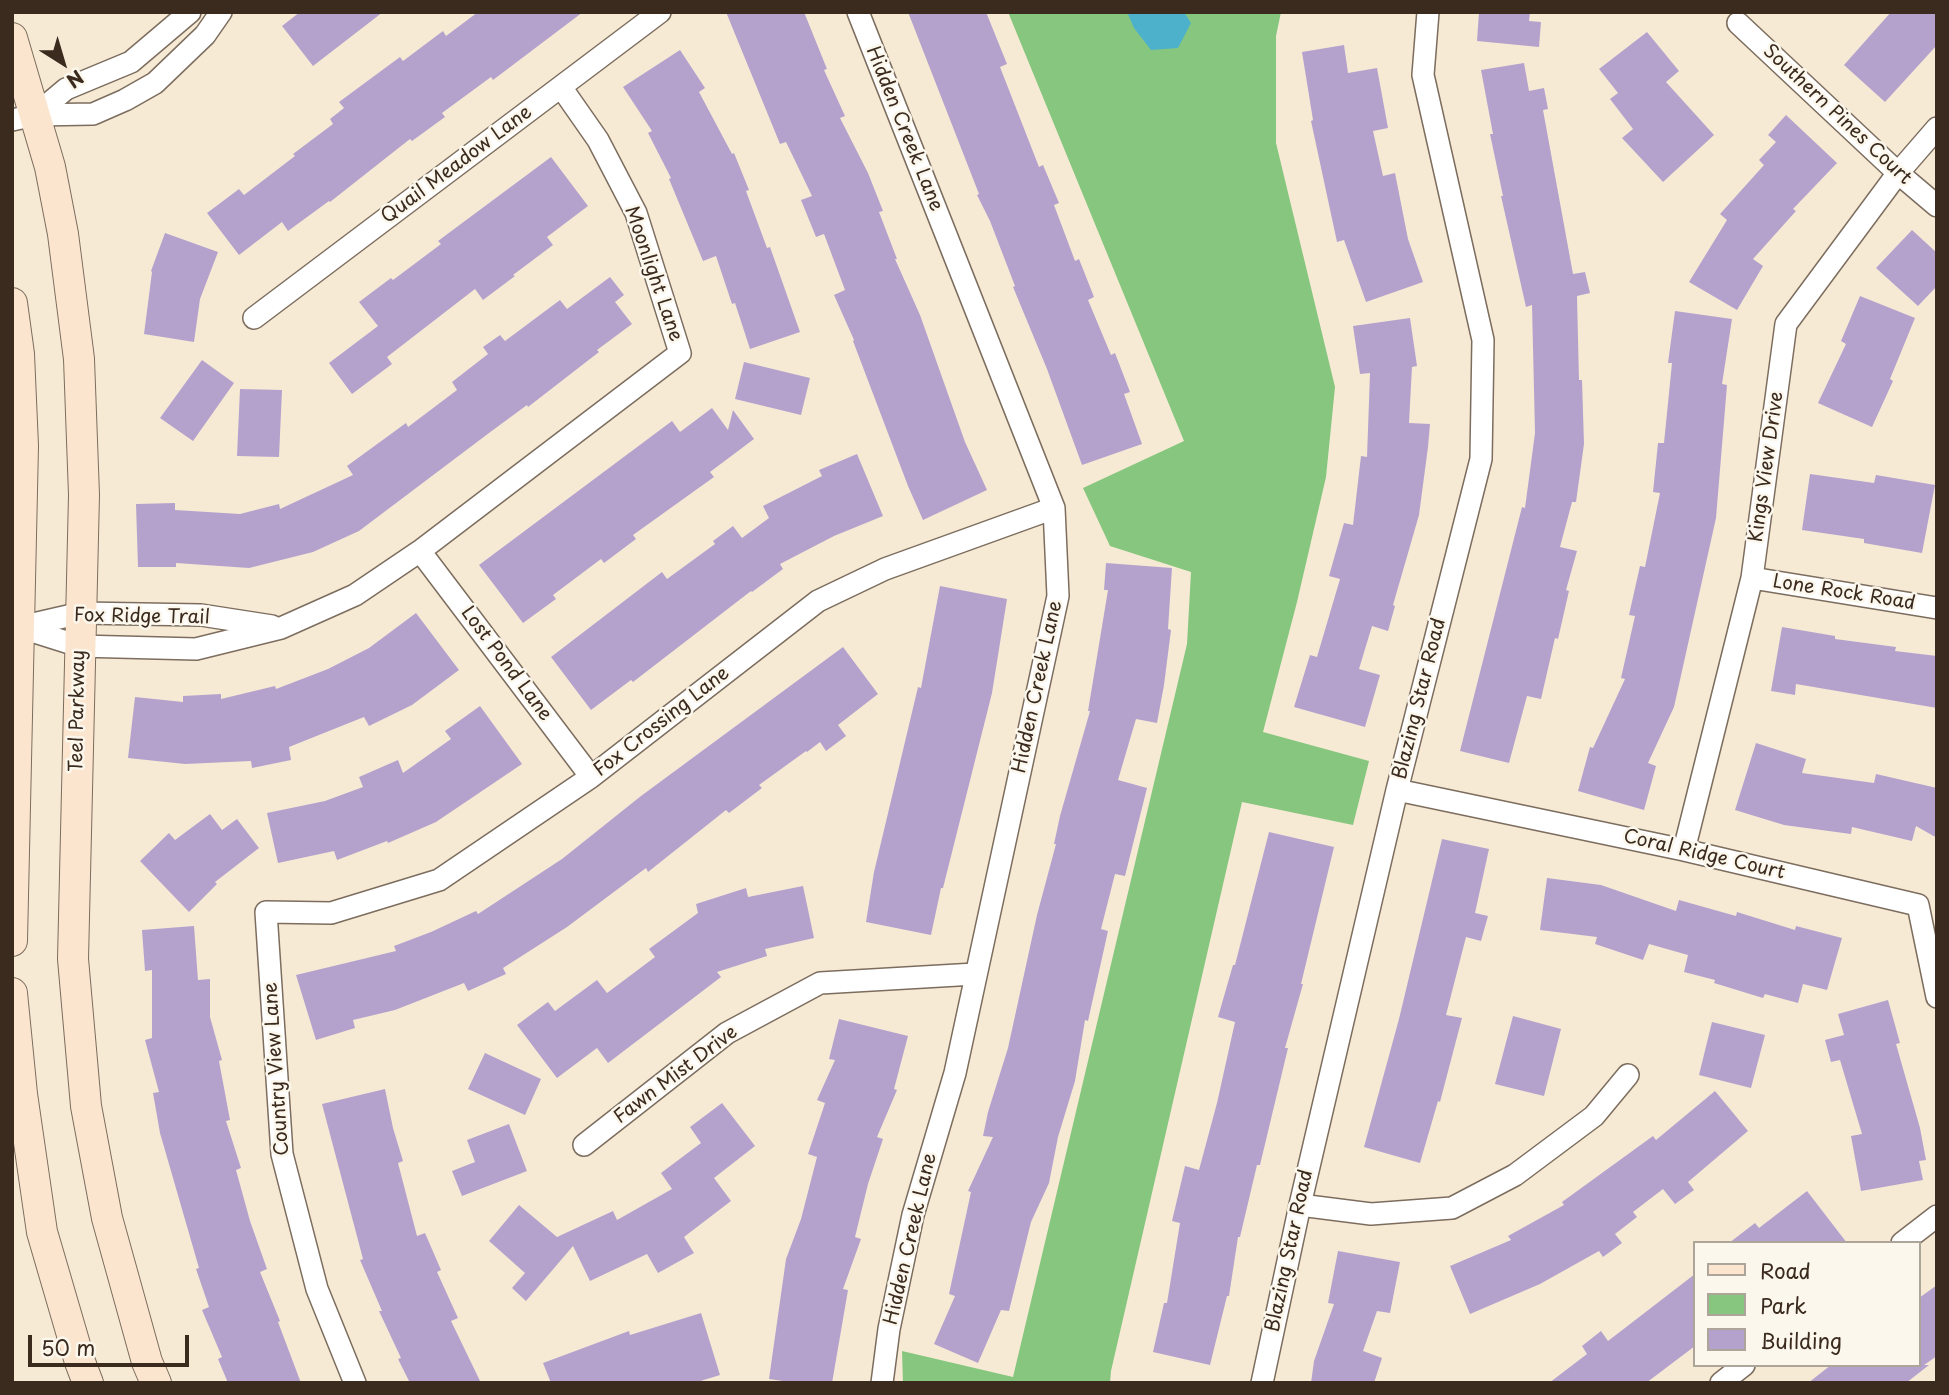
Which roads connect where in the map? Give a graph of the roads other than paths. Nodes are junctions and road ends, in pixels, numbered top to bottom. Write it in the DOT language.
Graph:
graph roads {
  1 [pos="190,12"];
  2 [pos="221,12"];
  3 [pos="660,12"];
  4 [pos="858,12"];
  5 [pos="1429,12"];
  6 [pos="1738,23"];
  7 [pos="12,38"];
  8 [pos="561,87"];
  9 [pos="24,117"];
  10 [pos="1937,128"];
  11 [pos="1898,173"];
  12 [pos="1937,206"];
  13 [pos="12,303"];
  14 [pos="254,318"];
  15 [pos="680,353"];
  16 [pos="1054,508"];
  17 [pos="420,551"];
  18 [pos="1752,578"];
  19 [pos="1937,608"];
  20 [pos="80,613"];
  21 [pos="19,627"];
  22 [pos="281,628"];
  23 [pos="79,646"];
  24 [pos="591,778"];
  25 [pos="1396,790"];
  26 [pos="1684,850"];
  27 [pos="266,912"];
  28 [pos="12,941"];
  29 [pos="975,975"];
  30 [pos="12,993"];
  31 [pos="1937,997"];
  32 [pos="1628,1075"];
  33 [pos="584,1146"];
  34 [pos="1300,1205"];
  35 [pos="1937,1216"];
  36 [pos="1905,1241"];
  37 [pos="1741,1367"];
  38 [pos="88,1383"];
  39 [pos="156,1383"];
  40 [pos="355,1383"];
  41 [pos="882,1383"];
  42 [pos="1262,1383"];
  43 [pos="1721,1383"];
  1 -- 9 [label="street"];
  2 -- 9 [label="street"];
  3 -- 8 [label="street, Quail Meadow Lane"];
  4 -- 16 [label="street, Hidden Creek Lane"];
  5 -- 25 [label="street, Blazing Star Road"];
  6 -- 11 [label="street, Southern Pines Court"];
  7 -- 9 [label="main road, Teel Parkway"];
  8 -- 14 [label="street, Quail Meadow Lane"];
  8 -- 15 [label="street, Moonlight Lane"];
  9 -- 20 [label="main road, Teel Parkway"];
  10 -- 11 [label="street, Kings View Drive"];
  11 -- 12 [label="street, Southern Pines Court"];
  11 -- 18 [label="street, Kings View Drive"];
  13 -- 21 [label="main road"];
  15 -- 17 [label="street, Fox Ridge Trail"];
  16 -- 24 [label="street, Fox Crossing Lane"];
  16 -- 29 [label="street, Hidden Creek Lane"];
  17 -- 22 [label="street, Fox Ridge Trail"];
  17 -- 24 [label="street, Lost Pond Lane"];
  18 -- 19 [label="street, Lone Rock Road"];
  18 -- 26 [label="street, Kings View Drive"];
  20 -- 21 [label="street, Fox Ridge Trail"];
  20 -- 22 [label="street, Fox Ridge Trail"];
  20 -- 23 [label="main road, Teel Parkway"];
  21 -- 23 [label="street, Fox Ridge Trail"];
  21 -- 28 [label="main road"];
  22 -- 23 [label="street, Fox Ridge Trail"];
  23 -- 39 [label="main road, Teel Parkway"];
  24 -- 27 [label="street, Fox Crossing Lane"];
  25 -- 26 [label="street, Coral Ridge Court"];
  25 -- 34 [label="street, Blazing Star Road"];
  26 -- 31 [label="street, Coral Ridge Court"];
  27 -- 40 [label="street, Country View Lane"];
  29 -- 33 [label="street, Fawn Mist Drive"];
  29 -- 41 [label="street, Hidden Creek Lane"];
  30 -- 38 [label="main road"];
  32 -- 34 [label="street"];
  34 -- 42 [label="street, Blazing Star Road"];
  35 -- 36 [label="street"];
  37 -- 43 [label="street"];
}
